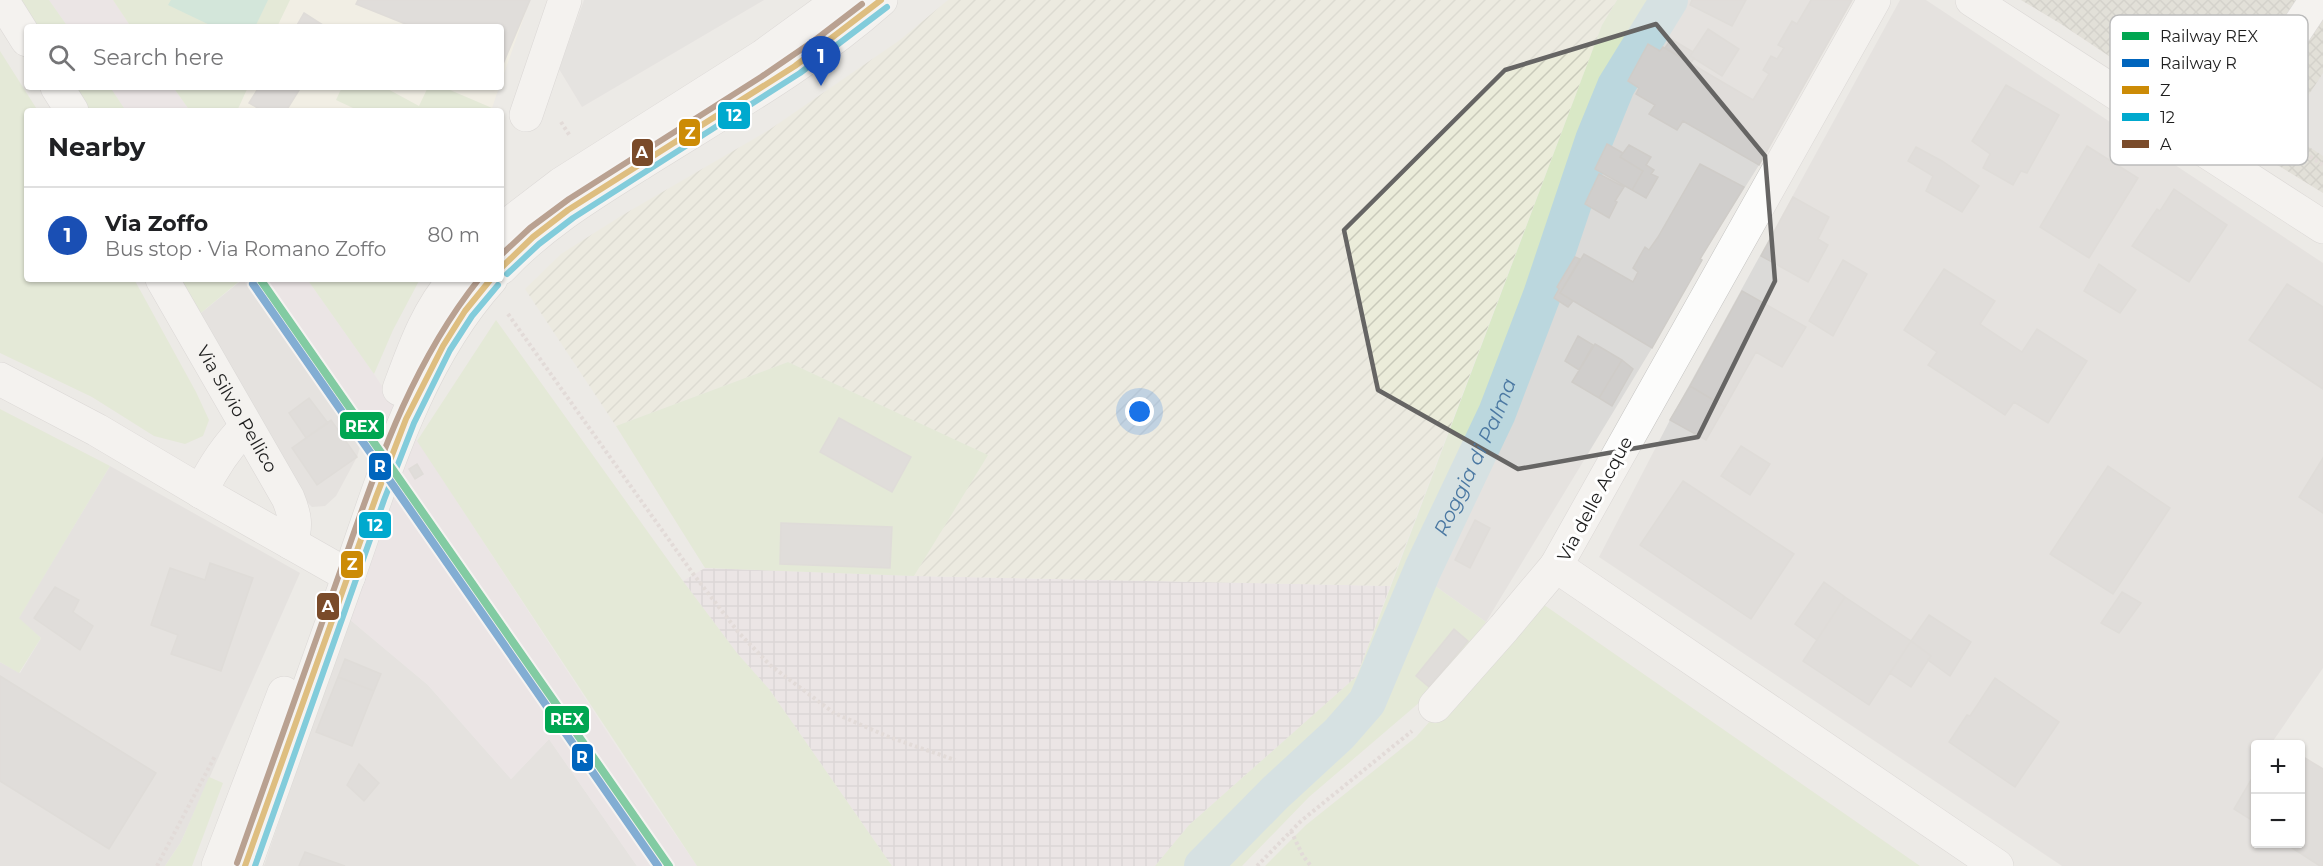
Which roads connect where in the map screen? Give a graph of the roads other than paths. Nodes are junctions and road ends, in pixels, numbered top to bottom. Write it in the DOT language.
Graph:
graph roads {
  1 [pos="2,0"];
  2 [pos="840,0"];
  3 [pos="1874,0"];
  4 [pos="1972,0"];
  5 [pos="2316,0"];
  6 [pos="874,2"];
  7 [pos="562,8"];
  8 [pos="2306,15"];
  9 [pos="24,35"];
  10 [pos="2110,89"];
  11 [pos="59,90"];
  12 [pos="70,108"];
  13 [pos="526,115"];
  14 [pos="2228,165"];
  15 [pos="2323,227"];
  16 [pos="504,228"];
  17 [pos="504,266"];
  18 [pos="164,282"];
  19 [pos="489,282"];
  20 [pos="450,284"];
  21 [pos="0,379"];
  22 [pos="246,427"];
  23 [pos="201,492"];
  24 [pos="291,543"];
  25 [pos="1556,566"];
  26 [pos="340,571"];
  27 [pos="1435,706"];
  28 [pos="218,866"];
  29 [pos="245,866"];
  30 [pos="1997,866"];
  1 -- 9 [label="street"];
  2 -- 16 [label="street"];
  3 -- 25 [label="street, Via delle Acque"];
  4 -- 10 [label="street"];
  5 -- 8 [label="street"];
  6 -- 17 [label="street"];
  7 -- 13 [label="street"];
  11 -- 12 [label="street"];
  14 -- 15 [label="street"];
  18 -- 22 [label="street, Via Silvio Pellico"];
  19 -- 26 [label="street"];
  20 -- 26 [label="street"];
  21 -- 23 [label="street"];
  22 -- 23 [label="street"];
  22 -- 24 [label="street, Via Silvio Pellico"];
  23 -- 24 [label="street"];
  24 -- 26 [label="street"];
  25 -- 27 [label="street"];
  25 -- 30 [label="street, Via delle Acque"];
  26 -- 28 [label="street"];
  26 -- 29 [label="street"];
}
